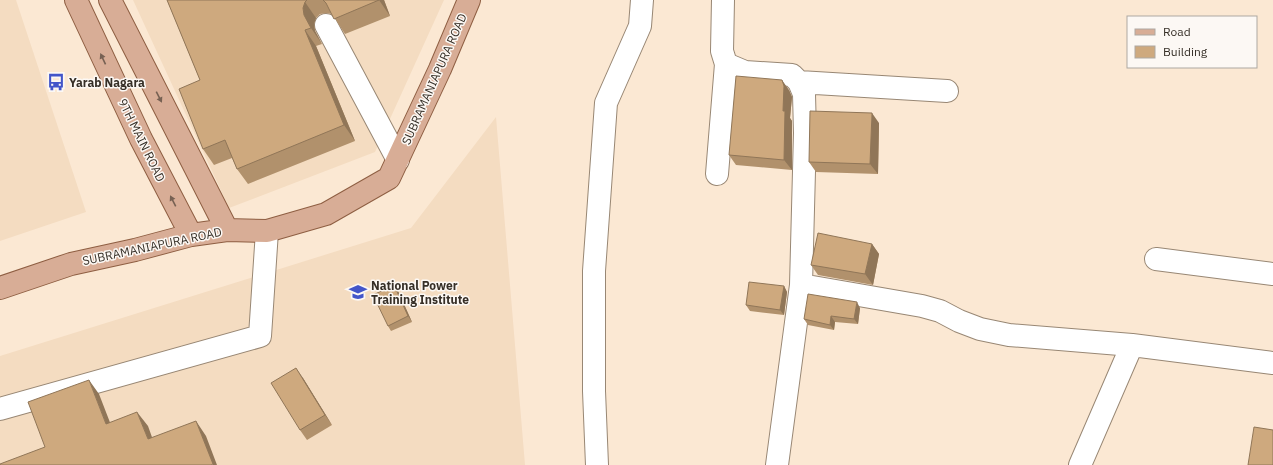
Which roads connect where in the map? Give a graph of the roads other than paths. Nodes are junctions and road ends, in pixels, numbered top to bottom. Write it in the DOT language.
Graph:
graph roads {
  1 [pos="76,0"];
  2 [pos="110,0"];
  3 [pos="469,0"];
  4 [pos="642,0"];
  5 [pos="723,0"];
  6 [pos="326,25"];
  7 [pos="726,64"];
  8 [pos="800,82"];
  9 [pos="947,91"];
  10 [pos="398,160"];
  11 [pos="717,174"];
  12 [pos="227,230"];
  13 [pos="267,231"];
  14 [pos="191,235"];
  15 [pos="1156,258"];
  16 [pos="1273,274"];
  17 [pos="801,285"];
  18 [pos="0,288"];
  19 [pos="1132,345"];
  20 [pos="1273,363"];
  21 [pos="0,409"];
  22 [pos="597,465"];
  23 [pos="777,465"];
  24 [pos="1080,465"];
  14 -- 1 [label="main road, 9TH MAIN ROAD, one-way"];
  2 -- 12 [label="main road, one-way"];
  3 -- 10 [label="main road, SUBRAMANIAPURA ROAD"];
  4 -- 22 [label="street"];
  5 -- 7 [label="street"];
  6 -- 10 [label="street"];
  7 -- 8 [label="street"];
  7 -- 11 [label="street"];
  8 -- 9 [label="street"];
  8 -- 17 [label="street"];
  10 -- 13 [label="main road, SUBRAMANIAPURA ROAD"];
  12 -- 13 [label="main road, SUBRAMANIAPURA ROAD"];
  12 -- 14 [label="main road, SUBRAMANIAPURA ROAD"];
  13 -- 21 [label="street"];
  14 -- 18 [label="main road, SUBRAMANIAPURA ROAD"];
  15 -- 16 [label="street"];
  17 -- 19 [label="street"];
  17 -- 23 [label="street"];
  19 -- 20 [label="street"];
  19 -- 24 [label="street"];
}
